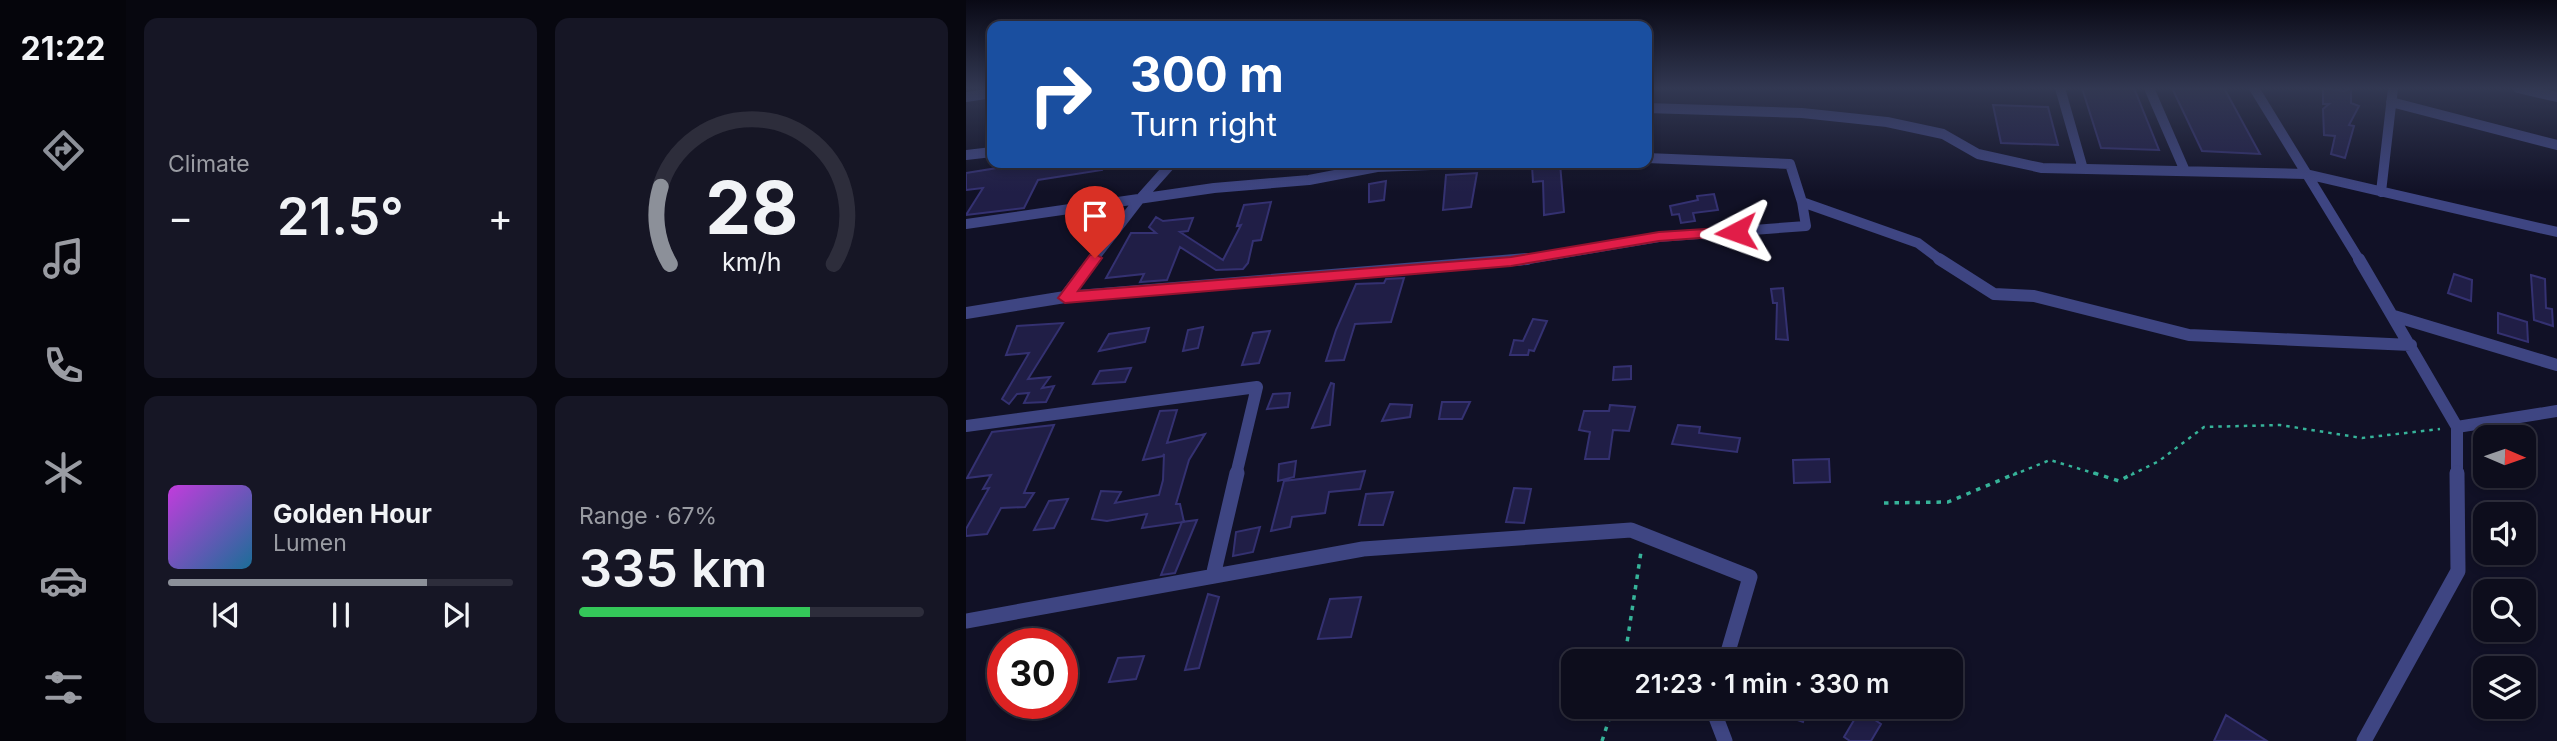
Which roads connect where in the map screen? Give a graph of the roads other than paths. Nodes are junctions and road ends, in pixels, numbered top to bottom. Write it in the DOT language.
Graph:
graph roads {
  1 [pos="1890,123"];
  2 [pos="2070,123"];
  3 [pos="2164,123"];
  4 [pos="2275,123"];
  5 [pos="2389,123"];
  6 [pos="2470,123"];
  7 [pos="2557,145"];
  8 [pos="987,153"];
  9 [pos="966,155"];
  10 [pos="1652,158"];
  11 [pos="1168,168"];
  12 [pos="1372,168"];
  13 [pos="2083,169"];
  14 [pos="2185,171"];
  15 [pos="2306,174"];
  16 [pos="2381,192"];
  17 [pos="1139,200"];
  18 [pos="1802,202"];
  19 [pos="966,224"];
  20 [pos="2557,232"];
  21 [pos="1065,298"];
  22 [pos="966,313"];
  23 [pos="2394,316"];
  24 [pos="2411,345"];
  25 [pos="2557,365"];
  26 [pos="2557,411"];
  27 [pos="966,426"];
  28 [pos="2457,427"];
  29 [pos="1213,576"];
  30 [pos="966,621"];
  31 [pos="1729,649"];
  32 [pos="1717,719"];
  33 [pos="1725,741"];
  34 [pos="2364,741"];
  1 -- 13 [label="street"];
  2 -- 13 [label="street"];
  3 -- 14 [label="street"];
  4 -- 15 [label="street"];
  5 -- 16 [label="street"];
  6 -- 7 [label="street"];
  8 -- 9 [label="street"];
  10 -- 18 [label="street"];
  11 -- 17 [label="street"];
  12 -- 17 [label="street"];
  13 -- 14 [label="street"];
  14 -- 15 [label="street"];
  15 -- 16 [label="street"];
  15 -- 23 [label="street"];
  16 -- 20 [label="street"];
  17 -- 19 [label="street"];
  17 -- 21 [label="street"];
  18 -- 21 [label="street"];
  18 -- 24 [label="street"];
  21 -- 22 [label="street"];
  23 -- 24 [label="street"];
  23 -- 25 [label="street"];
  24 -- 28 [label="street"];
  26 -- 28 [label="street"];
  27 -- 29 [label="street"];
  28 -- 34 [label="street"];
  29 -- 30 [label="street"];
  29 -- 31 [label="street"];
  32 -- 33 [label="street"];
}
